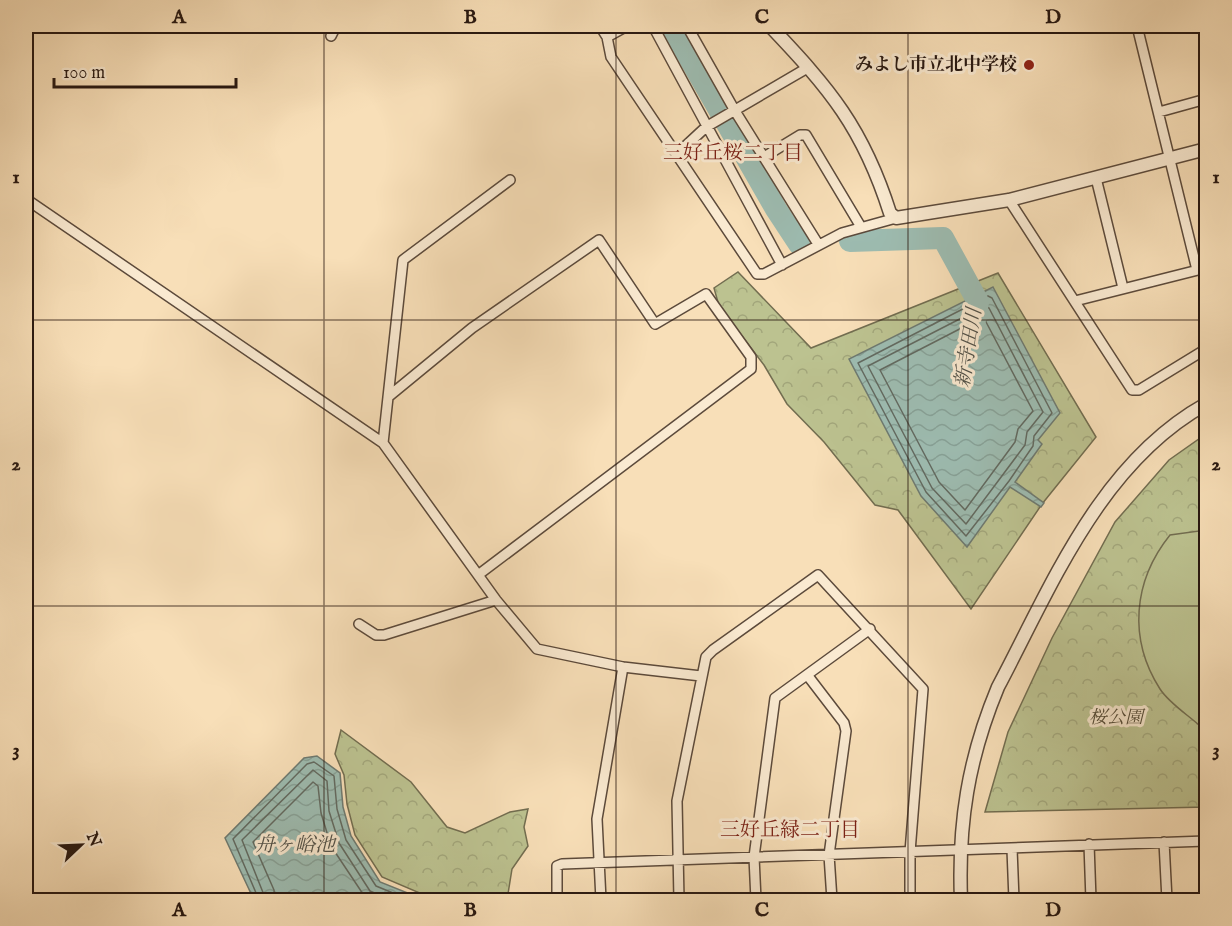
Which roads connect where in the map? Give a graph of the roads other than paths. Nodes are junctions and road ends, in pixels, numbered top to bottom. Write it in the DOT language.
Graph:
graph roads {
  1 [pos="336,26"];
  2 [pos="600,26"];
  3 [pos="627,26"];
  4 [pos="654,26"];
  5 [pos="687,26"];
  6 [pos="770,26"];
  7 [pos="1137,26"];
  8 [pos="331,36"];
  9 [pos="607,37"];
  10 [pos="809,67"];
  11 [pos="1206,99"];
  12 [pos="735,111"];
  13 [pos="1158,112"];
  14 [pos="706,127"];
  15 [pos="1206,149"];
  16 [pos="678,153"];
  17 [pos="764,158"];
  18 [pos="1169,159"];
  19 [pos="1096,178"];
  20 [pos="510,180"];
  21 [pos="26,199"];
  22 [pos="1009,200"];
  23 [pos="896,218"];
  24 [pos="861,227"];
  25 [pos="818,244"];
  26 [pos="782,265"];
  27 [pos="1202,269"];
  28 [pos="1123,288"];
  29 [pos="1074,301"];
  30 [pos="1206,349"];
  31 [pos="388,397"];
  32 [pos="1206,404"];
  33 [pos="382,442"];
  34 [pos="478,575"];
  35 [pos="496,600"];
  36 [pos="359,624"];
  37 [pos="870,629"];
  38 [pos="623,667"];
  39 [pos="701,676"];
  40 [pos="808,676"];
  41 [pos="1206,841"];
  42 [pos="1164,842"];
  43 [pos="1089,844"];
  44 [pos="1012,849"];
  45 [pos="959,850"];
  46 [pos="910,852"];
  47 [pos="830,855"];
  48 [pos="754,857"];
  49 [pos="677,860"];
  50 [pos="599,864"];
  51 [pos="557,900"];
  52 [pos="601,900"];
  53 [pos="679,900"];
  54 [pos="756,900"];
  55 [pos="832,900"];
  56 [pos="910,900"];
  57 [pos="961,900"];
  58 [pos="1014,900"];
  59 [pos="1091,900"];
  60 [pos="1167,900"];
  1 -- 8 [label="street"];
  2 -- 9 [label="street"];
  3 -- 9 [label="street"];
  4 -- 14 [label="street"];
  5 -- 12 [label="street"];
  6 -- 10 [label="street"];
  7 -- 13 [label="street"];
  9 -- 16 [label="street"];
  10 -- 12 [label="street"];
  10 -- 23 [label="street"];
  11 -- 13 [label="street"];
  12 -- 14 [label="street"];
  12 -- 17 [label="street"];
  13 -- 18 [label="street"];
  14 -- 16 [label="street"];
  14 -- 26 [label="street"];
  15 -- 18 [label="street"];
  16 -- 26 [label="street"];
  17 -- 24 [label="street"];
  17 -- 25 [label="street"];
  18 -- 19 [label="street"];
  18 -- 27 [label="street"];
  19 -- 22 [label="street"];
  19 -- 28 [label="street"];
  20 -- 31 [label="street"];
  21 -- 33 [label="street"];
  22 -- 23 [label="street"];
  22 -- 29 [label="street"];
  23 -- 24 [label="street"];
  24 -- 25 [label="street"];
  25 -- 26 [label="street"];
  27 -- 28 [label="street"];
  28 -- 29 [label="street"];
  29 -- 30 [label="street"];
  31 -- 33 [label="street"];
  31 -- 34 [label="street"];
  32 -- 45 [label="street"];
  33 -- 34 [label="street"];
  34 -- 35 [label="street"];
  35 -- 36 [label="street"];
  35 -- 38 [label="street"];
  37 -- 39 [label="street"];
  37 -- 40 [label="street"];
  37 -- 46 [label="street"];
  38 -- 39 [label="street"];
  38 -- 50 [label="street"];
  39 -- 49 [label="street"];
  40 -- 47 [label="street"];
  40 -- 48 [label="street"];
  41 -- 42 [label="street"];
  42 -- 43 [label="street"];
  42 -- 60 [label="street"];
  43 -- 44 [label="street"];
  43 -- 59 [label="street"];
  44 -- 45 [label="street"];
  44 -- 58 [label="street"];
  45 -- 46 [label="street"];
  45 -- 57 [label="street"];
  46 -- 47 [label="street"];
  46 -- 56 [label="street"];
  47 -- 48 [label="street"];
  47 -- 55 [label="street"];
  48 -- 49 [label="street"];
  48 -- 54 [label="street"];
  49 -- 50 [label="street"];
  49 -- 53 [label="street"];
  50 -- 51 [label="street"];
  50 -- 52 [label="street"];
}
